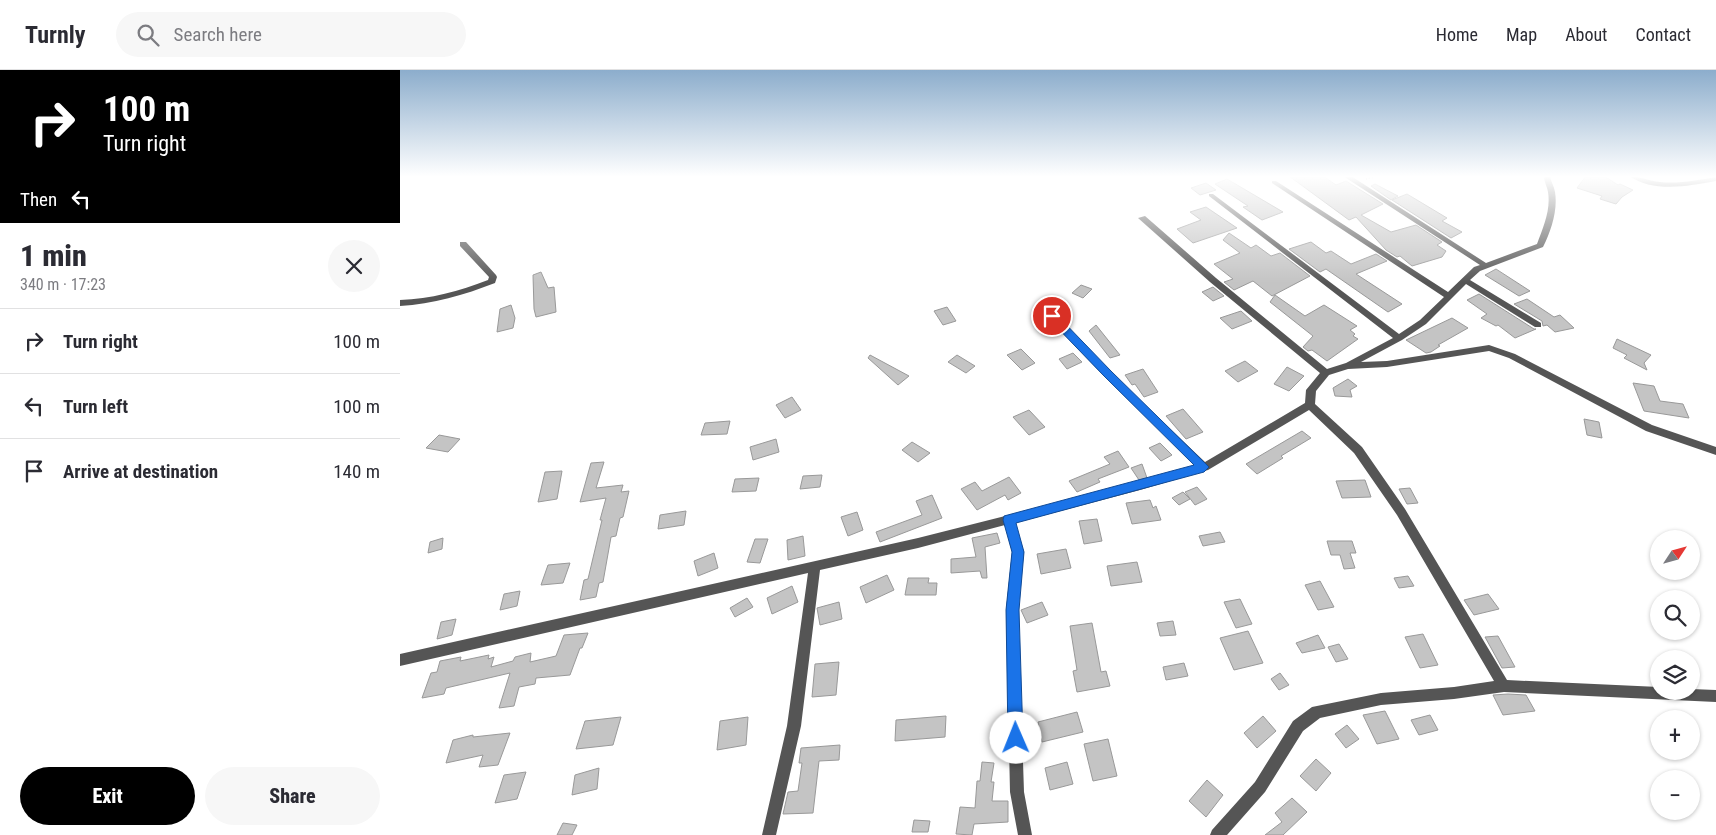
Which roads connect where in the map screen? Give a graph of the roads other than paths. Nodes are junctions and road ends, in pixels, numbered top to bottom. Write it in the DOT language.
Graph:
graph roads {
  1 [pos="1233,212"];
  2 [pos="1319,212"];
  3 [pos="1402,212"];
  4 [pos="1551,212"];
  5 [pos="1142,218"];
  6 [pos="463,244"];
  7 [pos="1486,266"];
  8 [pos="1465,280"];
  9 [pos="1448,296"];
  10 [pos="400,303"];
  11 [pos="1052,316"];
  12 [pos="1538,325"];
  13 [pos="1399,338"];
  14 [pos="1347,366"];
  15 [pos="1326,372"];
  16 [pos="1310,405"];
  17 [pos="1716,451"];
  18 [pos="1204,467"];
  19 [pos="1009,520"];
  20 [pos="815,566"];
  21 [pos="400,660"];
  22 [pos="1504,686"];
  23 [pos="1716,696"];
  24 [pos="769,835"];
  25 [pos="1025,835"];
  26 [pos="1217,835"];
  1 -- 13 [label="street"];
  2 -- 9 [label="street"];
  3 -- 7 [label="street"];
  4 -- 7 [label="street"];
  5 -- 15 [label="street"];
  6 -- 10 [label="street"];
  7 -- 8 [label="street"];
  8 -- 9 [label="street"];
  8 -- 12 [label="street"];
  9 -- 13 [label="street"];
  11 -- 18 [label="street"];
  13 -- 14 [label="street"];
  14 -- 15 [label="street"];
  14 -- 17 [label="street"];
  15 -- 16 [label="street"];
  16 -- 18 [label="street"];
  16 -- 22 [label="street"];
  18 -- 19 [label="street"];
  19 -- 20 [label="street"];
  19 -- 25 [label="street"];
  20 -- 21 [label="street"];
  20 -- 24 [label="street"];
  22 -- 23 [label="street"];
  22 -- 26 [label="street"];
}
